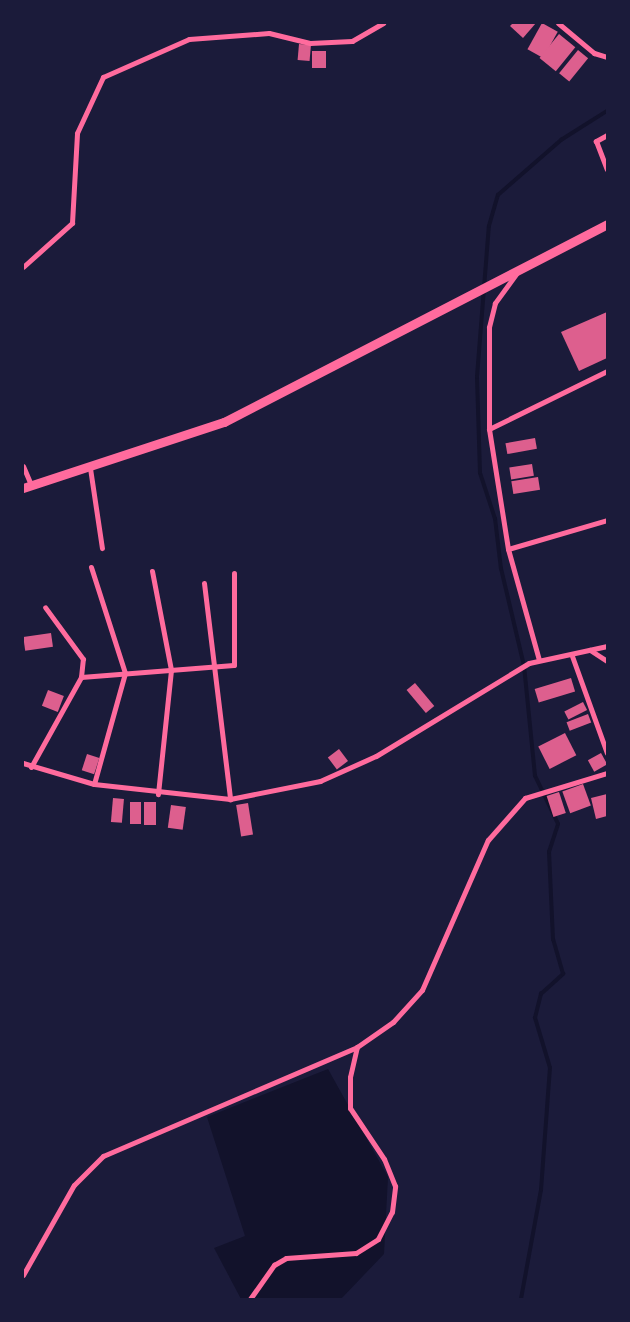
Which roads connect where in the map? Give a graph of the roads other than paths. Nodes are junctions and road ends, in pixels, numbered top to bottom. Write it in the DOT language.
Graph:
graph roads {
  1 [pos="383,23"];
  2 [pos="558,23"];
  3 [pos="607,57"];
  4 [pos="607,135"];
  5 [pos="607,169"];
  6 [pos="607,224"];
  7 [pos="23,267"];
  8 [pos="517,272"];
  9 [pos="607,371"];
  10 [pos="489,429"];
  11 [pos="23,466"];
  12 [pos="90,468"];
  13 [pos="27,486"];
  14 [pos="607,520"];
  15 [pos="102,548"];
  16 [pos="508,550"];
  17 [pos="91,567"];
  18 [pos="152,571"];
  19 [pos="234,573"];
  20 [pos="204,583"];
  21 [pos="45,607"];
  22 [pos="607,646"];
  23 [pos="590,650"];
  24 [pos="572,656"];
  25 [pos="540,660"];
  26 [pos="607,661"];
  27 [pos="211,667"];
  28 [pos="171,670"];
  29 [pos="125,673"];
  30 [pos="81,677"];
  31 [pos="607,753"];
  32 [pos="23,763"];
  33 [pos="32,766"];
  34 [pos="607,773"];
  35 [pos="94,784"];
  36 [pos="158,794"];
  37 [pos="230,799"];
  38 [pos="356,1047"];
  39 [pos="23,1275"];
  40 [pos="250,1299"];
  1 -- 7 [label="street"];
  2 -- 3 [label="street"];
  4 -- 5 [label="street"];
  6 -- 8 [label="highway"];
  8 -- 10 [label="street"];
  8 -- 12 [label="highway"];
  9 -- 10 [label="street"];
  10 -- 16 [label="street"];
  11 -- 13 [label="street"];
  12 -- 13 [label="highway"];
  12 -- 15 [label="street"];
  14 -- 16 [label="street"];
  16 -- 25 [label="street"];
  17 -- 29 [label="street"];
  18 -- 28 [label="street"];
  19 -- 27 [label="street"];
  20 -- 27 [label="street"];
  21 -- 30 [label="street"];
  22 -- 23 [label="street"];
  23 -- 24 [label="street"];
  23 -- 26 [label="street"];
  24 -- 25 [label="street"];
  24 -- 31 [label="street"];
  25 -- 37 [label="street"];
  27 -- 28 [label="street"];
  27 -- 37 [label="street"];
  28 -- 29 [label="street"];
  28 -- 36 [label="street"];
  29 -- 30 [label="street"];
  29 -- 35 [label="street"];
  30 -- 33 [label="street"];
  32 -- 33 [label="street"];
  33 -- 35 [label="street"];
  34 -- 38 [label="street"];
  35 -- 36 [label="street"];
  36 -- 37 [label="street"];
  38 -- 39 [label="street"];
  38 -- 40 [label="street"];
}
